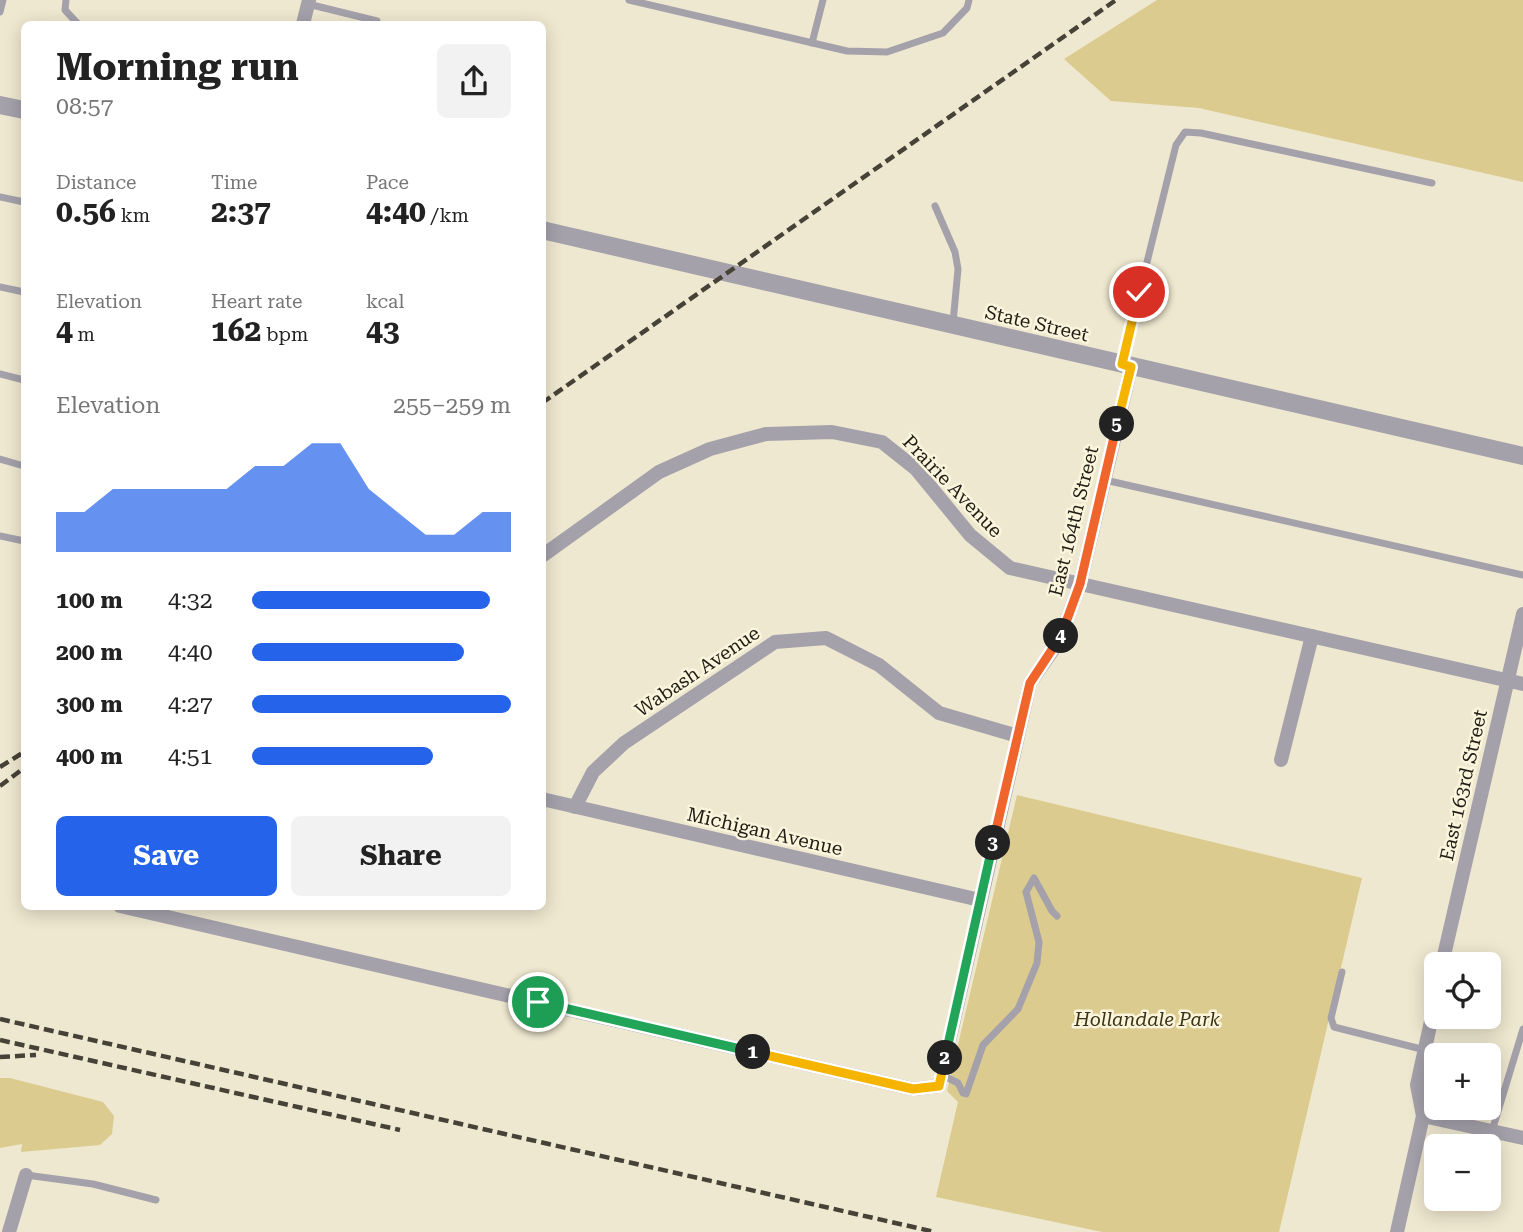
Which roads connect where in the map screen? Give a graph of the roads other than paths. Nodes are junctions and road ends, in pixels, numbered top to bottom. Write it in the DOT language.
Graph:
graph roads {
  1 [pos="3,0"];
  2 [pos="66,0"];
  3 [pos="629,0"];
  4 [pos="823,0"];
  5 [pos="969,0"];
  6 [pos="308,2"];
  7 [pos="0,12"];
  8 [pos="75,21"];
  9 [pos="304,21"];
  10 [pos="377,21"];
  11 [pos="813,43"];
  12 [pos="0,105"];
  13 [pos="21,109"];
  14 [pos="1432,183"];
  15 [pos="0,197"];
  16 [pos="21,201"];
  17 [pos="935,206"];
  18 [pos="546,231"];
  19 [pos="0,287"];
  20 [pos="21,291"];
  21 [pos="953,325"];
  22 [pos="1126,365"];
  23 [pos="0,374"];
  24 [pos="21,379"];
  25 [pos="1523,456"];
  26 [pos="0,459"];
  27 [pos="21,465"];
  28 [pos="1104,480"];
  29 [pos="0,536"];
  30 [pos="21,540"];
  31 [pos="546,553"];
  32 [pos="1523,575"];
  33 [pos="1080,584"];
  34 [pos="1523,614"];
  35 [pos="1312,636"];
  36 [pos="1508,680"];
  37 [pos="1523,684"];
  38 [pos="1018,736"];
  39 [pos="1281,760"];
  40 [pos="546,800"];
  41 [pos="575,807"];
  42 [pos="980,900"];
  43 [pos="165,911"];
  44 [pos="1057,916"];
  45 [pos="1446,952"];
  46 [pos="1342,972"];
  47 [pos="1523,1030"];
  48 [pos="1424,1050"];
  49 [pos="1424,1059"];
  50 [pos="940,1081"];
  51 [pos="1423,1116"];
  52 [pos="1492,1131"];
  53 [pos="1523,1138"];
  54 [pos="26,1175"];
  55 [pos="156,1200"];
  56 [pos="9,1232"];
  57 [pos="1397,1232"];
  1 -- 7 [label="lane"];
  2 -- 8 [label="lane"];
  3 -- 11 [label="lane"];
  4 -- 11 [label="lane"];
  5 -- 11 [label="lane"];
  6 -- 9 [label="street"];
  6 -- 10 [label="lane"];
  12 -- 13 [label="street"];
  14 -- 22 [label="lane"];
  15 -- 16 [label="lane"];
  17 -- 21 [label="lane"];
  18 -- 21 [label="street, State Street"];
  19 -- 20 [label="lane"];
  21 -- 22 [label="street, State Street"];
  22 -- 25 [label="street, State Street"];
  22 -- 28 [label="street, East 164th Street"];
  23 -- 24 [label="lane"];
  26 -- 27 [label="lane"];
  28 -- 32 [label="lane"];
  28 -- 33 [label="street, East 164th Street"];
  29 -- 30 [label="lane"];
  31 -- 33 [label="street, Prairie Avenue"];
  33 -- 35 [label="street, Prairie Avenue"];
  33 -- 38 [label="street, East 164th Street"];
  34 -- 36 [label="street, East 163rd Street"];
  35 -- 36 [label="street, Prairie Avenue"];
  35 -- 39 [label="street"];
  36 -- 37 [label="street, Prairie Avenue"];
  36 -- 45 [label="street, East 163rd Street"];
  38 -- 41 [label="street, Wabash Avenue"];
  38 -- 42 [label="street, East 164th Street"];
  40 -- 41 [label="street, Michigan Avenue"];
  41 -- 42 [label="street, Michigan Avenue"];
  42 -- 50 [label="street, East 164th Street"];
  43 -- 50 [label="street"];
  44 -- 50 [label="lane"];
  46 -- 48 [label="lane"];
  47 -- 52 [label="lane"];
  49 -- 51 [label="street"];
  51 -- 52 [label="street"];
  51 -- 57 [label="street"];
  52 -- 53 [label="street"];
  54 -- 55 [label="lane"];
  54 -- 56 [label="street"];
}
